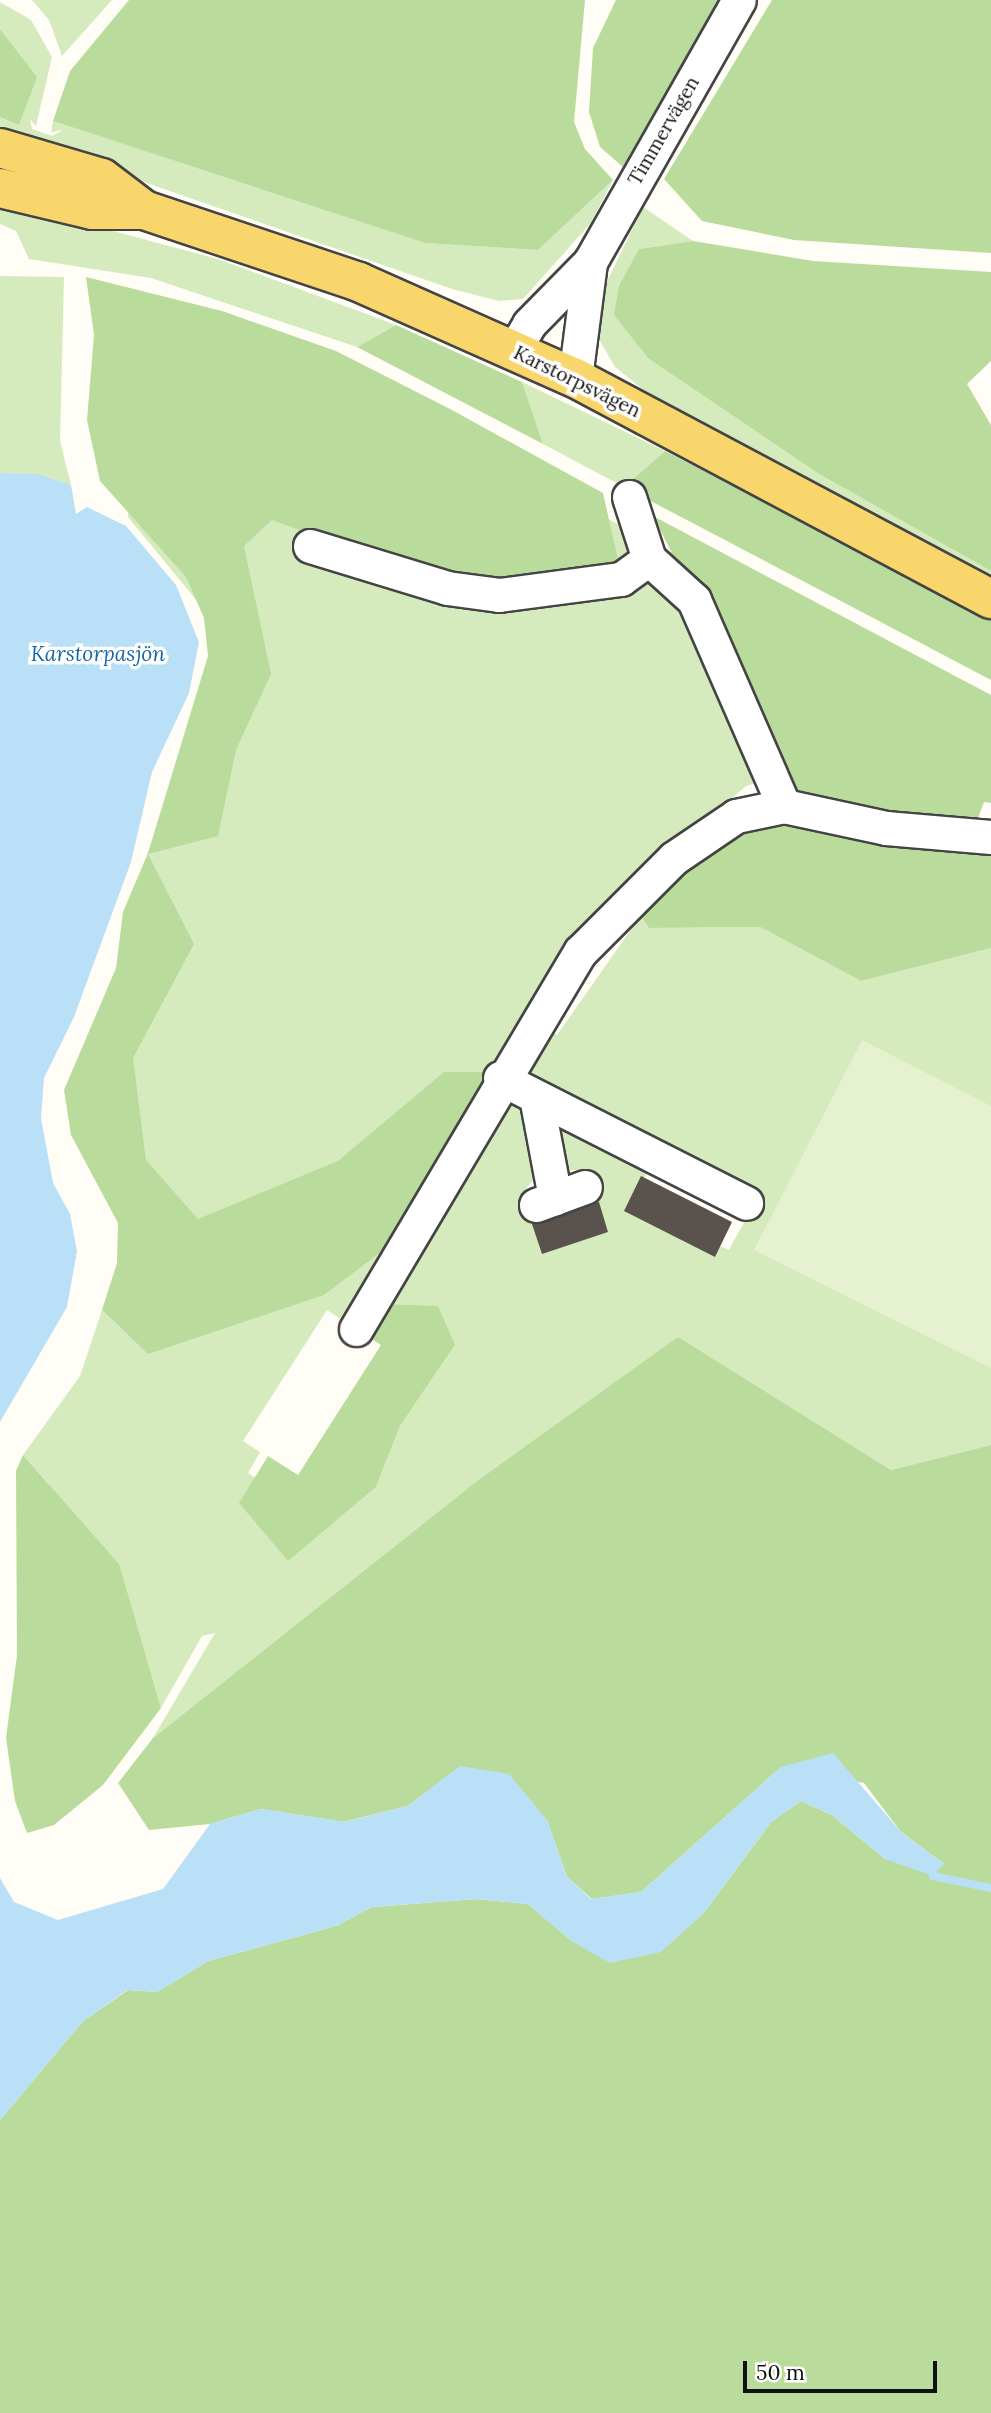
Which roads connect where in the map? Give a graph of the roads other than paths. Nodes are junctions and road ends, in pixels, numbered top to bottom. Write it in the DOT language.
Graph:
graph roads {
  1 [pos="739,0"];
  2 [pos="0,148"];
  3 [pos="0,188"];
  4 [pos="144,210"];
  5 [pos="590,262"];
  6 [pos="513,351"];
  7 [pos="575,378"];
  8 [pos="629,497"];
  9 [pos="310,546"];
  10 [pos="649,559"];
  11 [pos="991,599"];
  12 [pos="784,806"];
  13 [pos="991,837"];
  14 [pos="500,1079"];
  15 [pos="536,1097"];
  16 [pos="586,1187"];
  17 [pos="746,1203"];
  18 [pos="356,1329"];
  1 -- 5 [label="street, Timmervägen"];
  2 -- 4 [label="main road, Karstorpsvägen"];
  3 -- 4 [label="main road, Karstorpsvägen"];
  4 -- 6 [label="main road, Karstorpsvägen"];
  5 -- 6 [label="street, Timmervägen"];
  5 -- 7 [label="street, Timmervägen"];
  6 -- 7 [label="main road, Karstorpsvägen"];
  7 -- 11 [label="main road, Karstorpsvägen"];
  8 -- 10 [label="street"];
  9 -- 10 [label="street"];
  10 -- 12 [label="street"];
  12 -- 13 [label="street"];
  12 -- 14 [label="street"];
  14 -- 15 [label="street"];
  14 -- 18 [label="street"];
  15 -- 16 [label="street"];
  15 -- 17 [label="street"];
}
